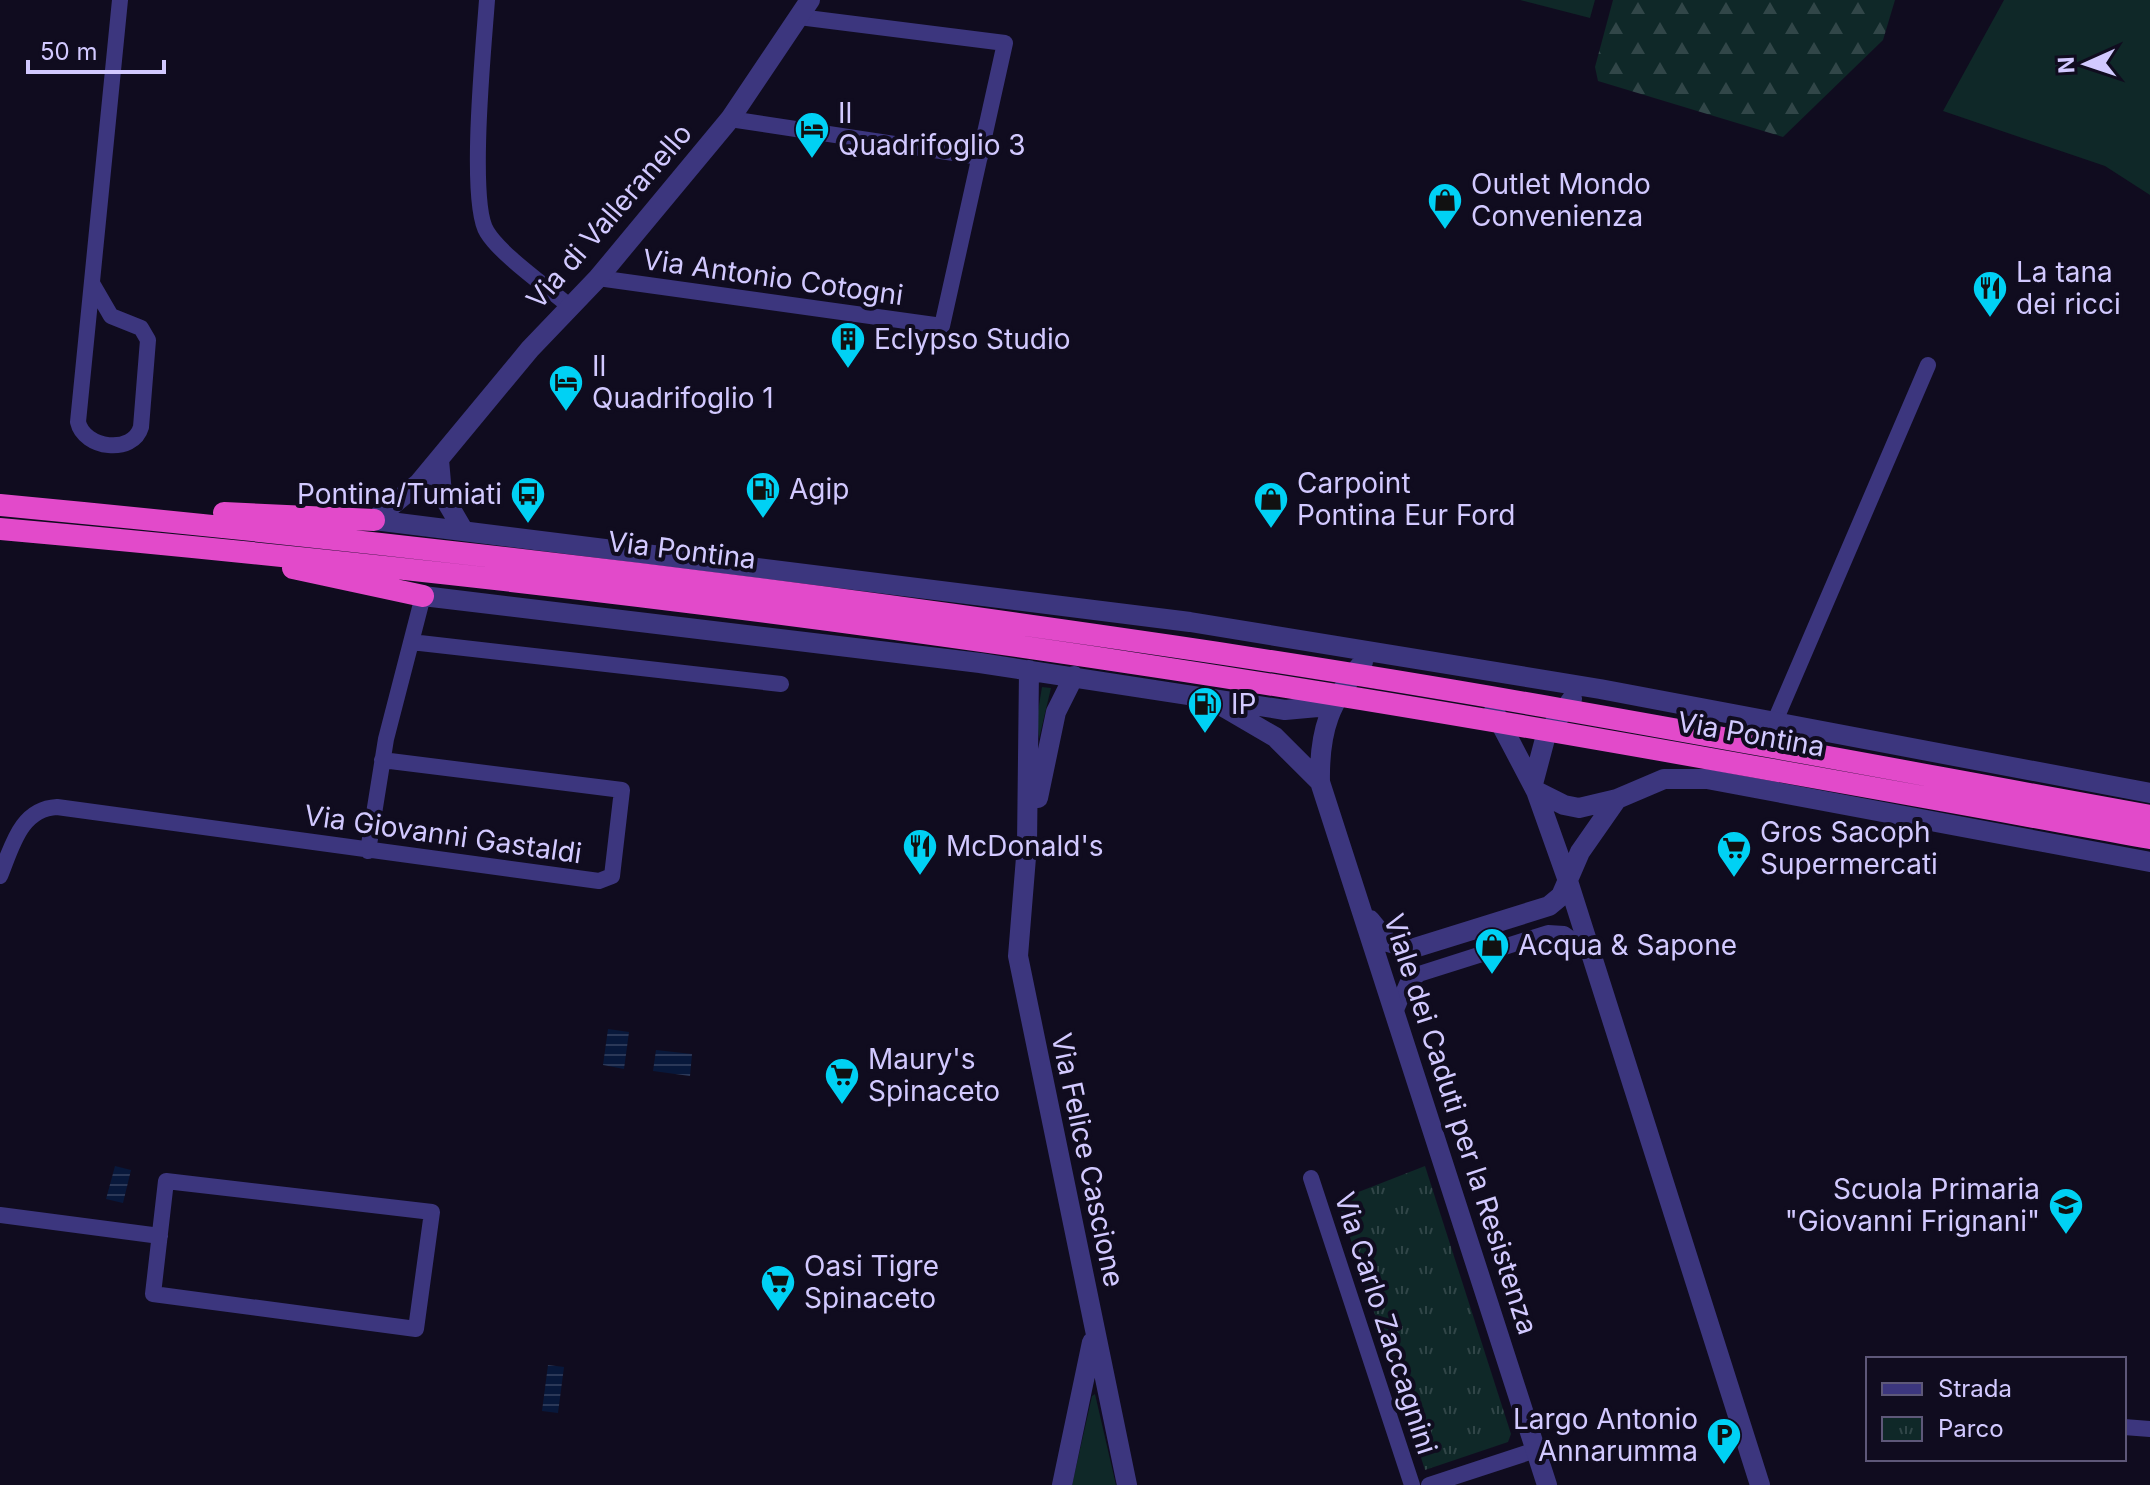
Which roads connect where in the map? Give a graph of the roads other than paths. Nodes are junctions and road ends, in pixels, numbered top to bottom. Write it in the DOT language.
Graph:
graph roads {
  1 [pos="120,0"];
  2 [pos="487,0"];
  3 [pos="804,8"];
  4 [pos="730,119"];
  5 [pos="980,157"];
  6 [pos="598,278"];
  7 [pos="93,285"];
  8 [pos="569,306"];
  9 [pos="1928,365"];
  10 [pos="439,460"];
  11 [pos="0,505"];
  12 [pos="79,513"];
  13 [pos="374,520"];
  14 [pos="462,528"];
  15 [pos="0,529"];
  16 [pos="83,536"];
  17 [pos="423,596"];
  18 [pos="411,642"];
  19 [pos="1333,645"];
  20 [pos="1377,652"];
  21 [pos="1461,666"];
  22 [pos="1029,670"];
  23 [pos="1074,676"];
  24 [pos="781,684"];
  25 [pos="1600,689"];
  26 [pos="1344,690"];
  27 [pos="1203,698"];
  28 [pos="1775,721"];
  29 [pos="1685,741"];
  30 [pos="382,760"];
  31 [pos="1320,782"];
  32 [pos="1534,787"];
  33 [pos="2150,793"];
  34 [pos="1617,799"];
  35 [pos="2150,816"];
  36 [pos="2150,838"];
  37 [pos="1027,845"];
  38 [pos="368,851"];
  39 [pos="4,855"];
  40 [pos="2150,862"];
  41 [pos="0,876"];
  42 [pos="1568,881"];
  43 [pos="1361,907"];
  44 [pos="1588,951"];
  45 [pos="1395,1012"];
  46 [pos="1311,1178"];
  47 [pos="0,1215"];
  48 [pos="160,1236"];
  49 [pos="1094,1330"];
  50 [pos="2126,1427"];
  51 [pos="2150,1429"];
  52 [pos="1536,1450"];
  53 [pos="1062,1485"];
  54 [pos="1127,1485"];
  55 [pos="1412,1485"];
  56 [pos="1429,1485"];
  57 [pos="1547,1485"];
  58 [pos="1760,1485"];
  1 -- 7 [label="street"];
  2 -- 8 [label="street"];
  3 -- 4 [label="street, Via di Valleranello"];
  3 -- 5 [label="street"];
  4 -- 5 [label="street"];
  4 -- 6 [label="street, Via di Valleranello"];
  5 -- 6 [label="street, Via Antonio Cotogni"];
  6 -- 8 [label="street, Via di Valleranello"];
  7 -- 7 [label="street"];
  8 -- 10 [label="street, Via di Valleranello"];
  9 -- 28 [label="street, Via Pontina"];
  10 -- 13 [label="street, Via di Valleranello"];
  10 -- 14 [label="street"];
  11 -- 12 [label="highway, Via Pontina"];
  12 -- 13 [label="highway"];
  12 -- 29 [label="highway, Via Pontina"];
  13 -- 14 [label="street, Via Pontina"];
  14 -- 19 [label="street, Via Pontina"];
  15 -- 16 [label="highway, Via Pontina"];
  16 -- 17 [label="highway"];
  16 -- 29 [label="highway, Via Pontina"];
  17 -- 18 [label="street"];
  17 -- 22 [label="street"];
  18 -- 24 [label="street"];
  18 -- 30 [label="street"];
  19 -- 20 [label="street, Via Pontina"];
  19 -- 26 [label="street"];
  20 -- 21 [label="street, Via Pontina"];
  20 -- 26 [label="street"];
  21 -- 25 [label="street, Via Pontina"];
  21 -- 32 [label="street"];
  22 -- 23 [label="street"];
  22 -- 37 [label="street, Via Felice Cascione"];
  23 -- 27 [label="street"];
  23 -- 37 [label="street, Via Felice Cascione"];
  25 -- 28 [label="street, Via Pontina"];
  25 -- 32 [label="street"];
  26 -- 27 [label="street"];
  26 -- 31 [label="street"];
  27 -- 31 [label="street"];
  28 -- 33 [label="street, Via Pontina"];
  29 -- 35 [label="highway, Via Pontina"];
  29 -- 36 [label="highway, Via Pontina"];
  30 -- 38 [label="street"];
  30 -- 38 [label="street, Via Giovanni Gastaldi"];
  31 -- 43 [label="street, Viale dei Caduti per la Resistenza"];
  32 -- 34 [label="street, Via Pontina"];
  32 -- 42 [label="street"];
  34 -- 40 [label="street, Via Pontina"];
  34 -- 42 [label="street"];
  37 -- 49 [label="street, Via Felice Cascione"];
  38 -- 39 [label="street, Via Giovanni Gastaldi"];
  39 -- 41 [label="street"];
  42 -- 43 [label="street"];
  42 -- 44 [label="street"];
  43 -- 45 [label="street, Viale dei Caduti per la Resistenza"];
  44 -- 45 [label="street"];
  44 -- 58 [label="street"];
  45 -- 52 [label="street, Viale dei Caduti per la Resistenza"];
  46 -- 55 [label="street, Via Carlo Zaccagnini"];
  47 -- 48 [label="street"];
  48 -- 48 [label="street"];
  49 -- 53 [label="street"];
  49 -- 54 [label="street, Via Felice Cascione"];
  50 -- 51 [label="street"];
  52 -- 56 [label="street, Via Carlo Zaccagnini"];
  52 -- 57 [label="street, Viale dei Caduti per la Resistenza"];
}
